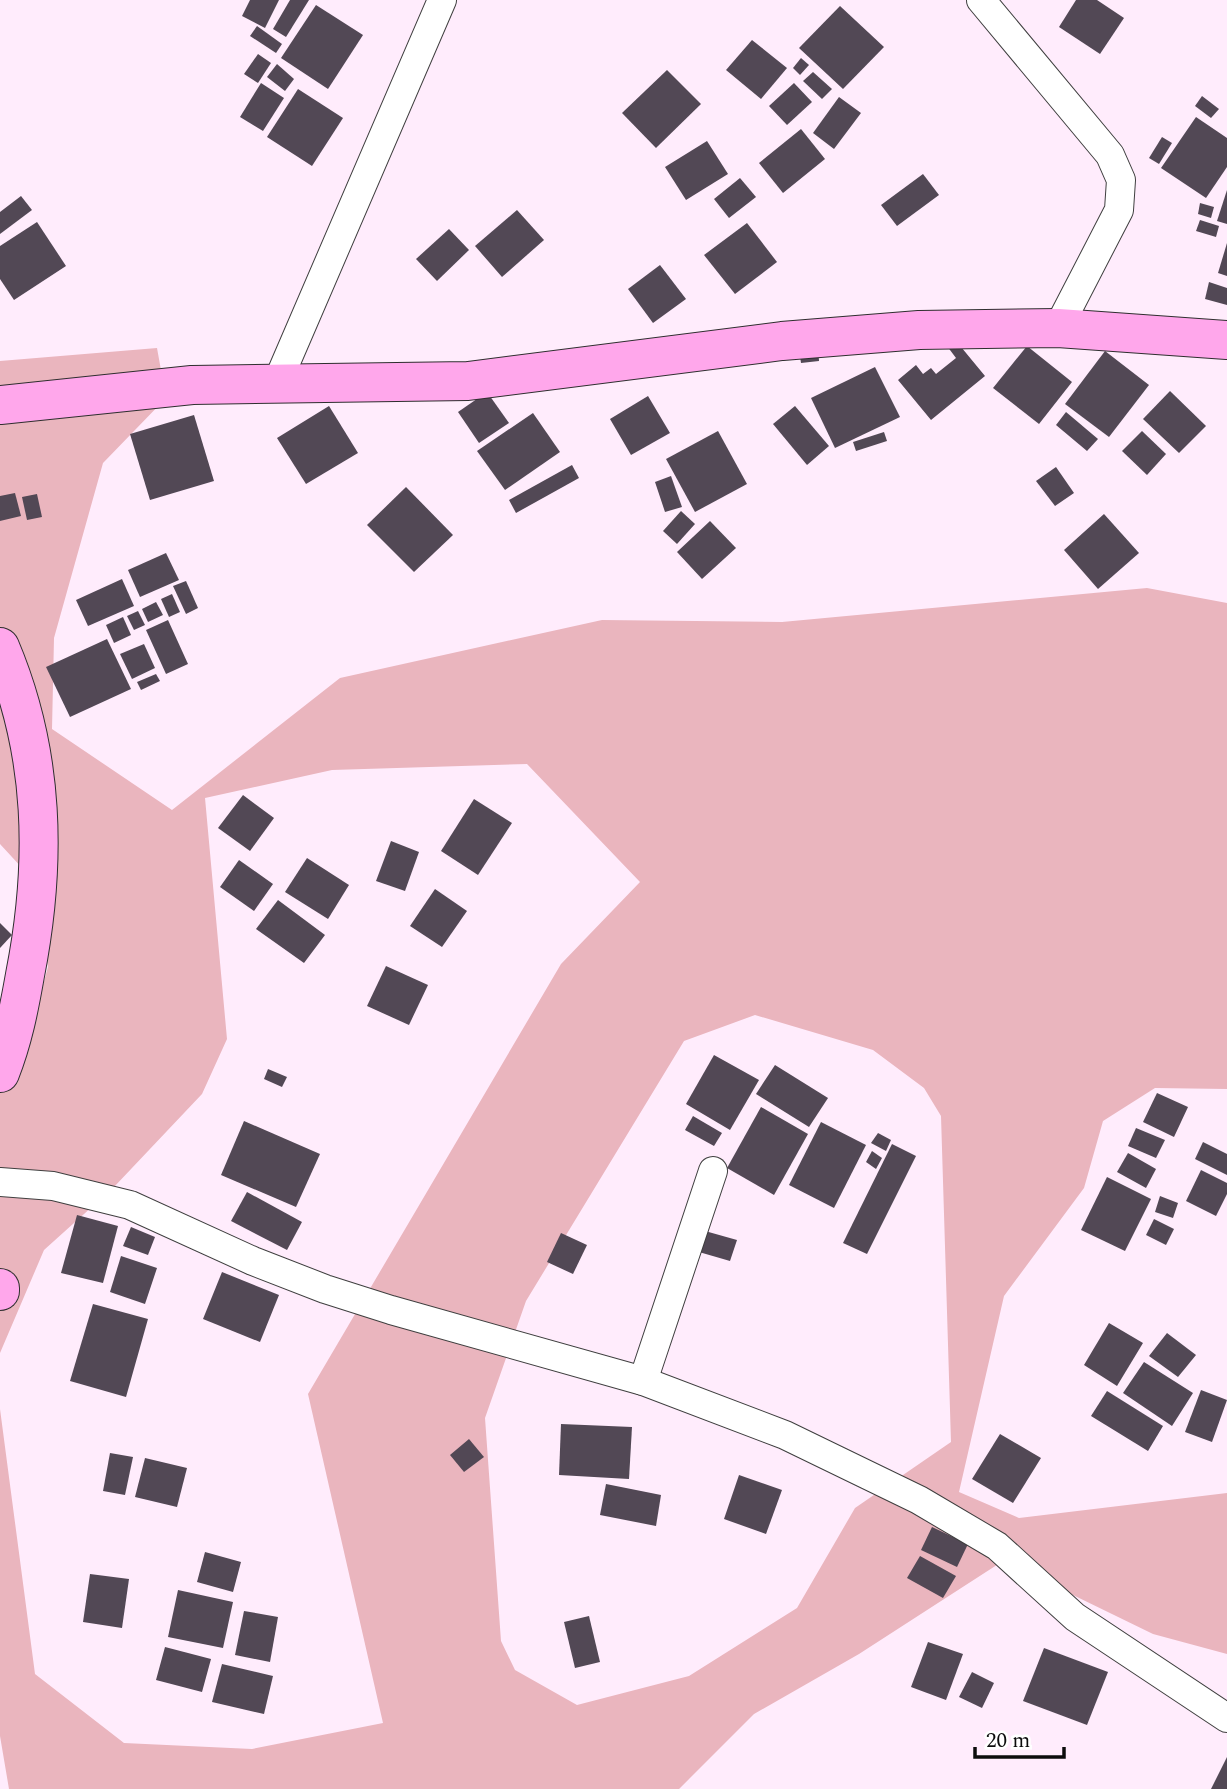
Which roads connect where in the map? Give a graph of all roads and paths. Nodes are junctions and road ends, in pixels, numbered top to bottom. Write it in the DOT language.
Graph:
graph roads {
  1 [pos="442,0"];
  2 [pos="981,0"];
  3 [pos="1058,328"];
  4 [pos="1227,340"];
  5 [pos="277,383"];
  6 [pos="0,405"];
  7 [pos="0,647"];
  8 [pos="0,1073"];
  9 [pos="713,1171"];
  10 [pos="0,1182"];
  11 [pos="643,1381"];
  12 [pos="1227,1718"];
  1 -- 5 [label="street"];
  2 -- 3 [label="street"];
  3 -- 4 [label="street"];
  3 -- 5 [label="street"];
  5 -- 6 [label="street"];
  7 -- 8 [label="street"];
  9 -- 11 [label="street"];
  10 -- 11 [label="street"];
  11 -- 12 [label="street"];
}
